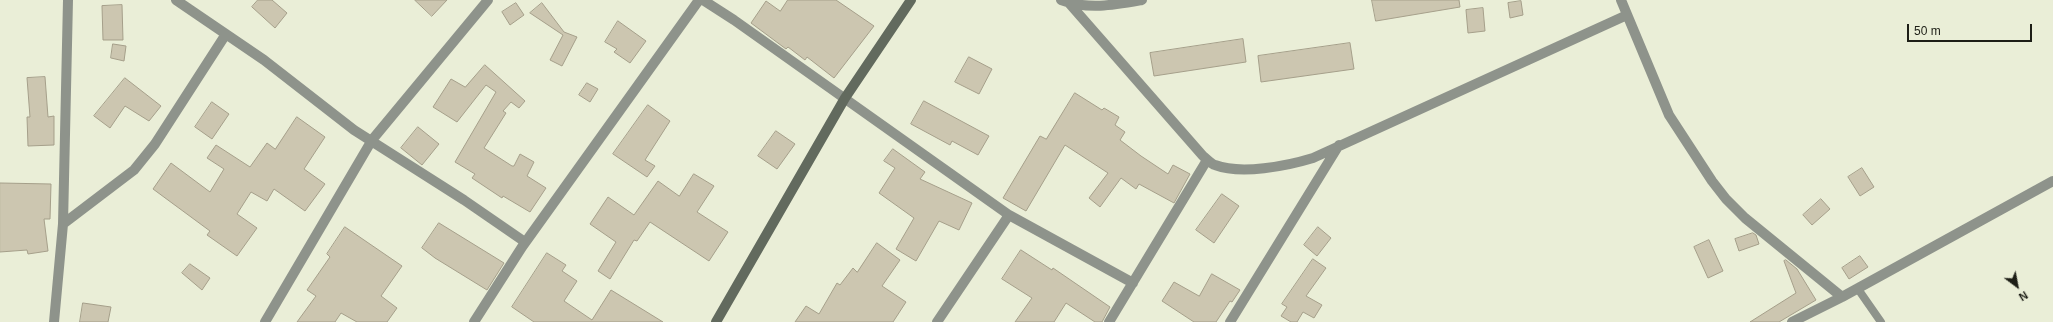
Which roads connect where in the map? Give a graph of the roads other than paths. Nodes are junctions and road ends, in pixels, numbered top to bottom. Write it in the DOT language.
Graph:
graph roads {
  1 [pos="68,0"];
  2 [pos="176,0"];
  3 [pos="488,0"];
  4 [pos="699,0"];
  5 [pos="703,0"];
  6 [pos="911,0"];
  7 [pos="1142,0"];
  8 [pos="1621,0"];
  9 [pos="1065,2"];
  10 [pos="1627,15"];
  11 [pos="226,34"];
  12 [pos="846,98"];
  13 [pos="372,140"];
  14 [pos="1339,145"];
  15 [pos="1208,160"];
  16 [pos="2053,181"];
  17 [pos="1009,215"];
  18 [pos="63,224"];
  19 [pos="525,242"];
  20 [pos="1133,283"];
  21 [pos="1858,288"];
  22 [pos="1842,297"];
  23 [pos="54,322"];
  24 [pos="265,322"];
  25 [pos="474,322"];
  26 [pos="716,322"];
  27 [pos="936,322"];
  28 [pos="1109,322"];
  29 [pos="1230,322"];
  30 [pos="1792,322"];
  31 [pos="1881,322"];
  1 -- 18 [label="street"];
  2 -- 11 [label="street"];
  3 -- 13 [label="street"];
  4 -- 19 [label="street"];
  5 -- 12 [label="street"];
  6 -- 12 [label="main road"];
  7 -- 9 [label="street"];
  8 -- 10 [label="street"];
  9 -- 15 [label="street"];
  10 -- 14 [label="street"];
  10 -- 22 [label="street"];
  11 -- 13 [label="street"];
  11 -- 18 [label="street"];
  12 -- 17 [label="street"];
  12 -- 26 [label="main road"];
  13 -- 19 [label="street"];
  13 -- 24 [label="street"];
  14 -- 15 [label="street"];
  14 -- 29 [label="street"];
  15 -- 20 [label="street"];
  16 -- 21 [label="street"];
  17 -- 20 [label="street"];
  17 -- 27 [label="street"];
  18 -- 23 [label="street"];
  19 -- 25 [label="street"];
  20 -- 28 [label="street"];
  21 -- 22 [label="street"];
  21 -- 31 [label="lane"];
  22 -- 30 [label="street"];
}
